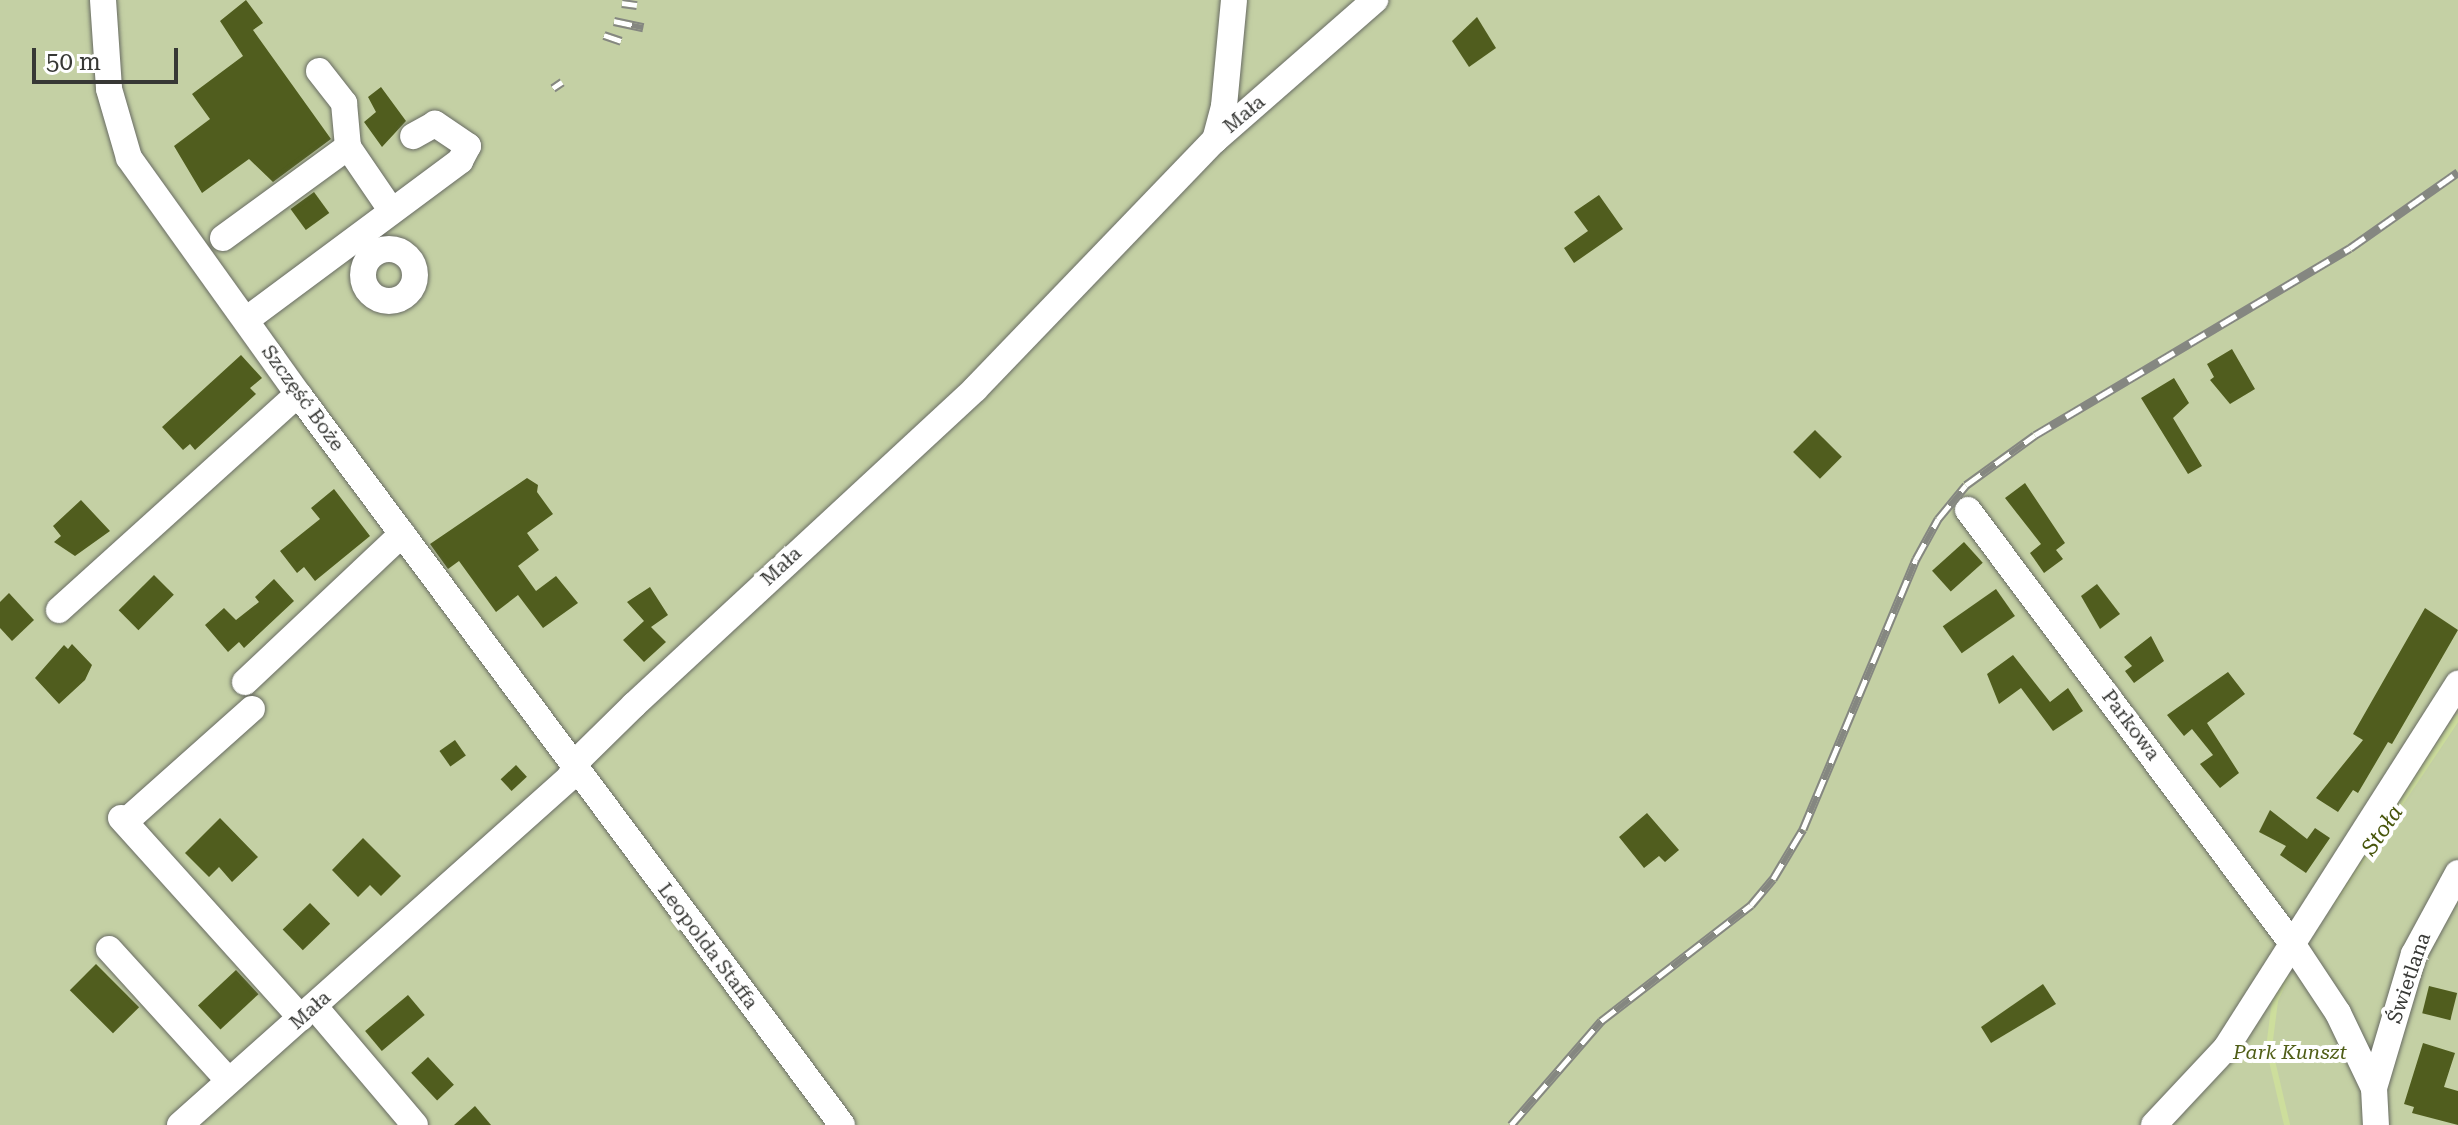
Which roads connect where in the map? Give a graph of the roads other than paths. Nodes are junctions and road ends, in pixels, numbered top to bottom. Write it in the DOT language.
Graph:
graph roads {
  1 [pos="103,0"];
  2 [pos="1234,0"];
  3 [pos="1375,0"];
  4 [pos="319,71"];
  5 [pos="413,136"];
  6 [pos="1215,140"];
  7 [pos="348,147"];
  8 [pos="391,210"];
  9 [pos="223,238"];
  10 [pos="331,255"];
  11 [pos="366,264"];
  12 [pos="246,320"];
  13 [pos="298,394"];
  14 [pos="1968,510"];
  15 [pos="402,534"];
  16 [pos="59,610"];
  17 [pos="245,682"];
  18 [pos="2458,684"];
  19 [pos="252,709"];
  20 [pos="575,766"];
  21 [pos="2458,873"];
  22 [pos="2291,942"];
  23 [pos="109,949"];
  24 [pos="308,1012"];
  25 [pos="229,1081"];
  26 [pos="2374,1088"];
  27 [pos="180,1125"];
  28 [pos="415,1125"];
  29 [pos="842,1125"];
  30 [pos="2154,1125"];
  31 [pos="2376,1125"];
  1 -- 12 [label="street, Szczęść Boże"];
  2 -- 6 [label="street"];
  3 -- 6 [label="street, Mała"];
  4 -- 7 [label="street"];
  5 -- 8 [label="street"];
  6 -- 20 [label="street, Mała"];
  7 -- 8 [label="street"];
  7 -- 9 [label="street"];
  8 -- 10 [label="street"];
  10 -- 11 [label="street"];
  10 -- 12 [label="street"];
  12 -- 13 [label="street, Szczęść Boże"];
  13 -- 15 [label="street, Szczęść Boże"];
  13 -- 16 [label="street"];
  14 -- 22 [label="street, Parkowa"];
  15 -- 17 [label="street"];
  15 -- 20 [label="street, Szczęść Boże"];
  18 -- 22 [label="street"];
  19 -- 24 [label="street"];
  20 -- 24 [label="street, Mała"];
  20 -- 29 [label="street, Leopolda Staffa"];
  21 -- 26 [label="street, Świetlana"];
  22 -- 26 [label="street, Parkowa"];
  22 -- 30 [label="street"];
  23 -- 25 [label="street"];
  24 -- 25 [label="street, Mała"];
  24 -- 28 [label="street"];
  25 -- 27 [label="street, Mała"];
  26 -- 31 [label="street, Parkowa"];
}
